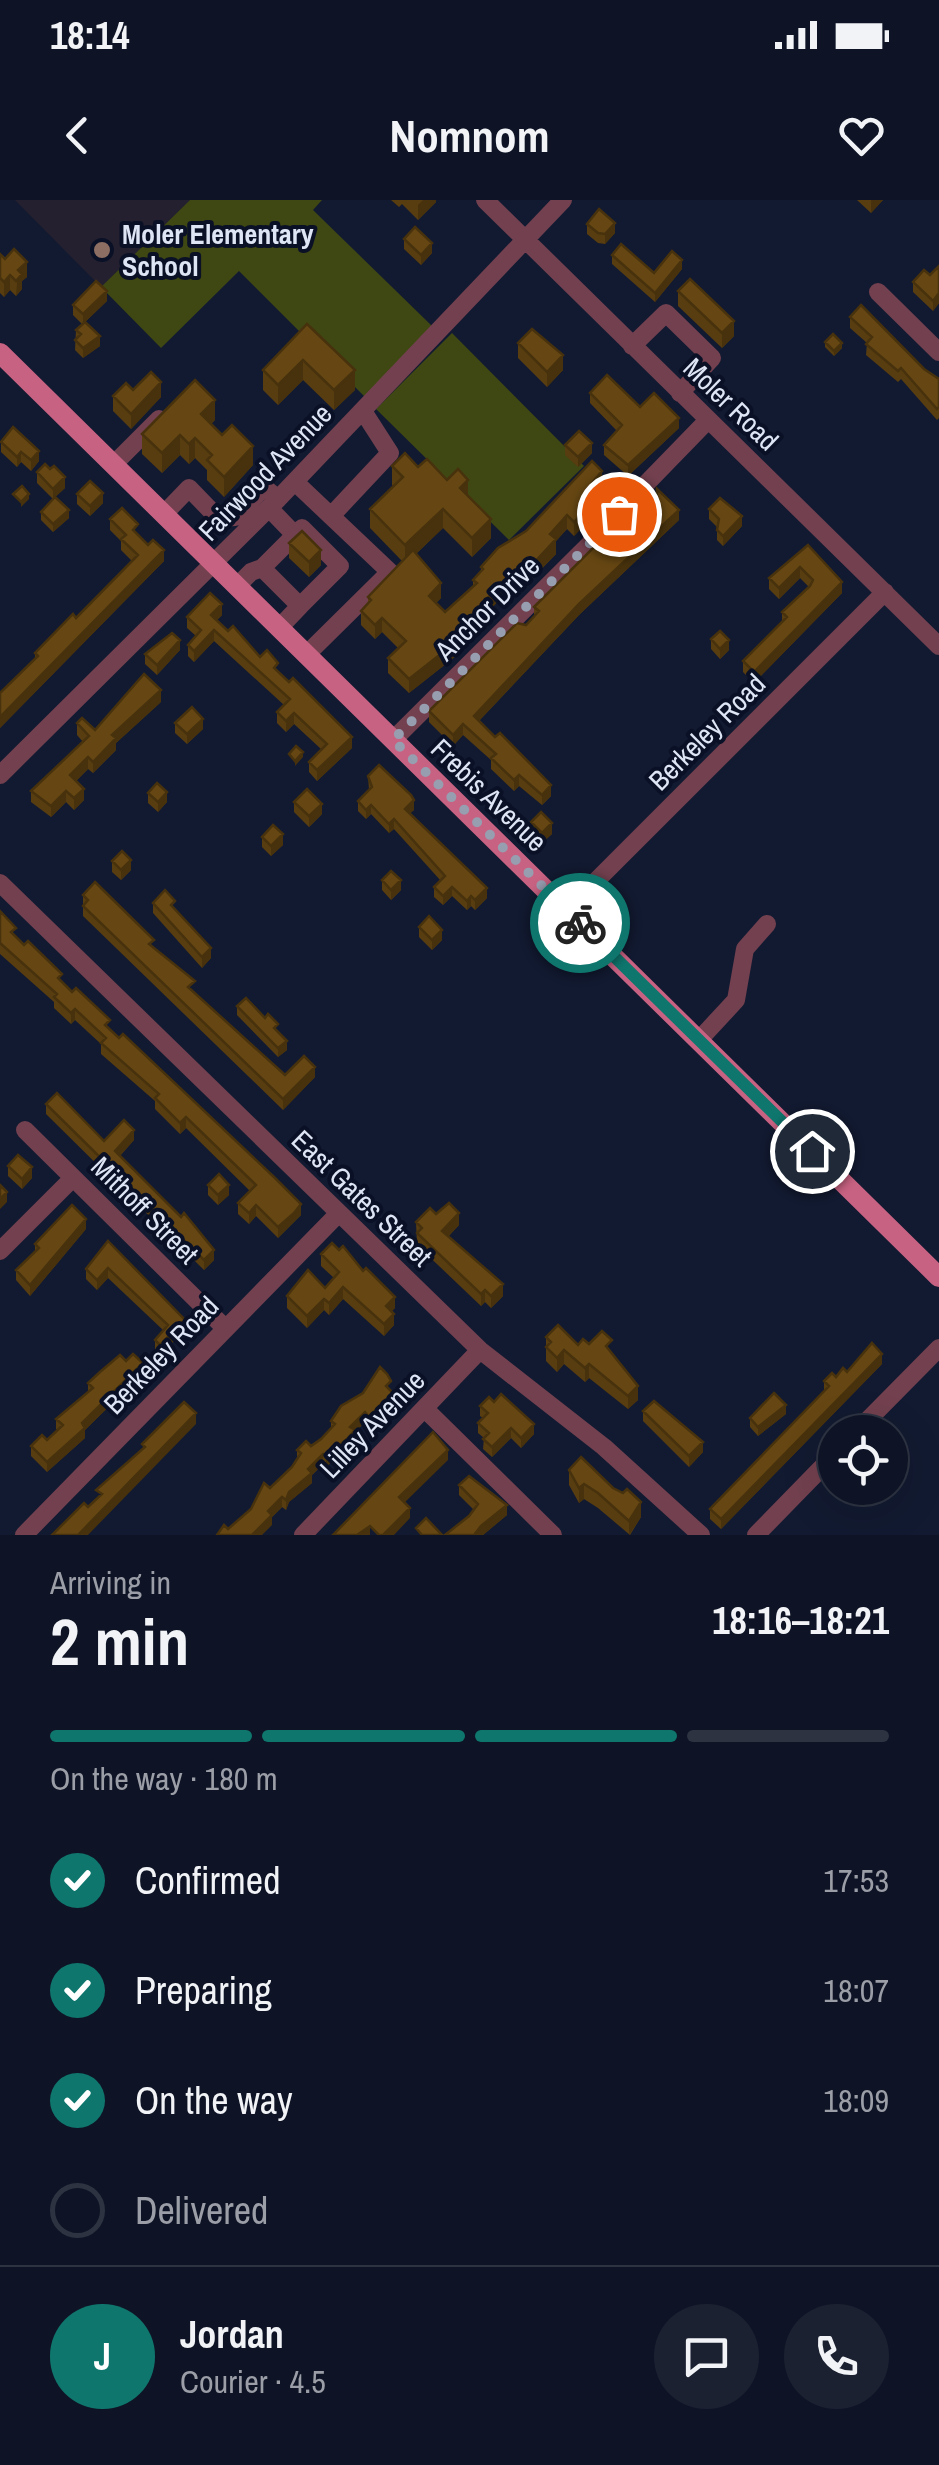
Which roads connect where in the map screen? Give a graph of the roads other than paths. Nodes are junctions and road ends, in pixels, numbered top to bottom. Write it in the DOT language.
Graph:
graph roads {
  1 [pos="485,200"];
  2 [pos="563,200"];
  3 [pos="526,240"];
  4 [pos="878,292"];
  5 [pos="632,346"];
  6 [pos="937,346"];
  7 [pos="0,354"];
  8 [pos="680,392"];
  9 [pos="174,403"];
  10 [pos="363,411"];
  11 [pos="708,420"];
  12 [pos="113,465"];
  13 [pos="295,482"];
  14 [pos="637,493"];
  15 [pos="274,504"];
  16 [pos="164,514"];
  17 [pos="619,514"];
  18 [pos="332,516"];
  19 [pos="296,534"];
  20 [pos="214,563"];
  21 [pos="262,568"];
  22 [pos="237,586"];
  23 [pos="885,592"];
  24 [pos="300,606"];
  25 [pos="279,628"];
  26 [pos="939,646"];
  27 [pos="306,655"];
  28 [pos="393,740"];
  29 [pos="0,775"];
  30 [pos="0,883"];
  31 [pos="567,910"];
  32 [pos="766,924"];
  33 [pos="699,1040"];
  34 [pos="26,1130"];
  35 [pos="73,1178"];
  36 [pos="339,1214"];
  37 [pos="0,1251"];
  38 [pos="939,1276"];
  39 [pos="225,1328"];
  40 [pos="939,1348"];
  41 [pos="480,1350"];
  42 [pos="426,1410"];
  43 [pos="873,1415"];
  44 [pos="818,1471"];
  45 [pos="541,1531"];
  46 [pos="24,1535"];
  47 [pos="303,1535"];
  48 [pos="702,1535"];
  49 [pos="756,1535"];
  1 -- 3 [label="street, Moler Road"];
  2 -- 3 [label="street, Fairwood Avenue"];
  3 -- 5 [label="street, Moler Road"];
  3 -- 10 [label="street, Fairwood Avenue"];
  4 -- 6 [label="street"];
  5 -- 8 [label="street, Moler Road"];
  5 -- 8 [label="street"];
  7 -- 12 [label="main road, Frebis Avenue"];
  8 -- 11 [label="street, Moler Road"];
  9 -- 12 [label="street"];
  10 -- 13 [label="street, Fairwood Avenue"];
  10 -- 18 [label="street"];
  11 -- 14 [label="street"];
  11 -- 23 [label="street, Moler Road"];
  12 -- 16 [label="main road, Frebis Avenue"];
  13 -- 15 [label="street, Fairwood Avenue"];
  13 -- 18 [label="street"];
  14 -- 17 [label="street"];
  14 -- 17 [label="street"];
  15 -- 16 [label="street"];
  15 -- 19 [label="street"];
  15 -- 20 [label="street, Fairwood Avenue"];
  16 -- 20 [label="main road, Frebis Avenue"];
  17 -- 28 [label="street, Anchor Drive"];
  18 -- 27 [label="street"];
  19 -- 21 [label="street"];
  19 -- 24 [label="street"];
  20 -- 22 [label="main road, Frebis Avenue"];
  20 -- 29 [label="street, Fairwood Avenue"];
  21 -- 22 [label="street"];
  21 -- 24 [label="street"];
  22 -- 25 [label="main road, Frebis Avenue"];
  23 -- 26 [label="street, Moler Road"];
  23 -- 31 [label="street, Berkeley Road"];
  24 -- 25 [label="street"];
  25 -- 27 [label="main road, Frebis Avenue"];
  27 -- 28 [label="main road, Frebis Avenue"];
  28 -- 31 [label="main road, Frebis Avenue"];
  30 -- 36 [label="street, East Gates Street"];
  31 -- 33 [label="main road, Frebis Avenue"];
  32 -- 33 [label="street"];
  33 -- 38 [label="main road, Frebis Avenue"];
  34 -- 35 [label="street, Mithoff Street"];
  35 -- 37 [label="street"];
  35 -- 39 [label="street, Mithoff Street"];
  36 -- 39 [label="street, Berkeley Road"];
  36 -- 41 [label="street, East Gates Street"];
  39 -- 46 [label="street, Berkeley Road"];
  40 -- 43 [label="street"];
  41 -- 42 [label="street, Lilley Avenue"];
  41 -- 48 [label="street, East Gates Street"];
  42 -- 45 [label="street"];
  42 -- 47 [label="street, Lilley Avenue"];
  44 -- 49 [label="street"];
}
